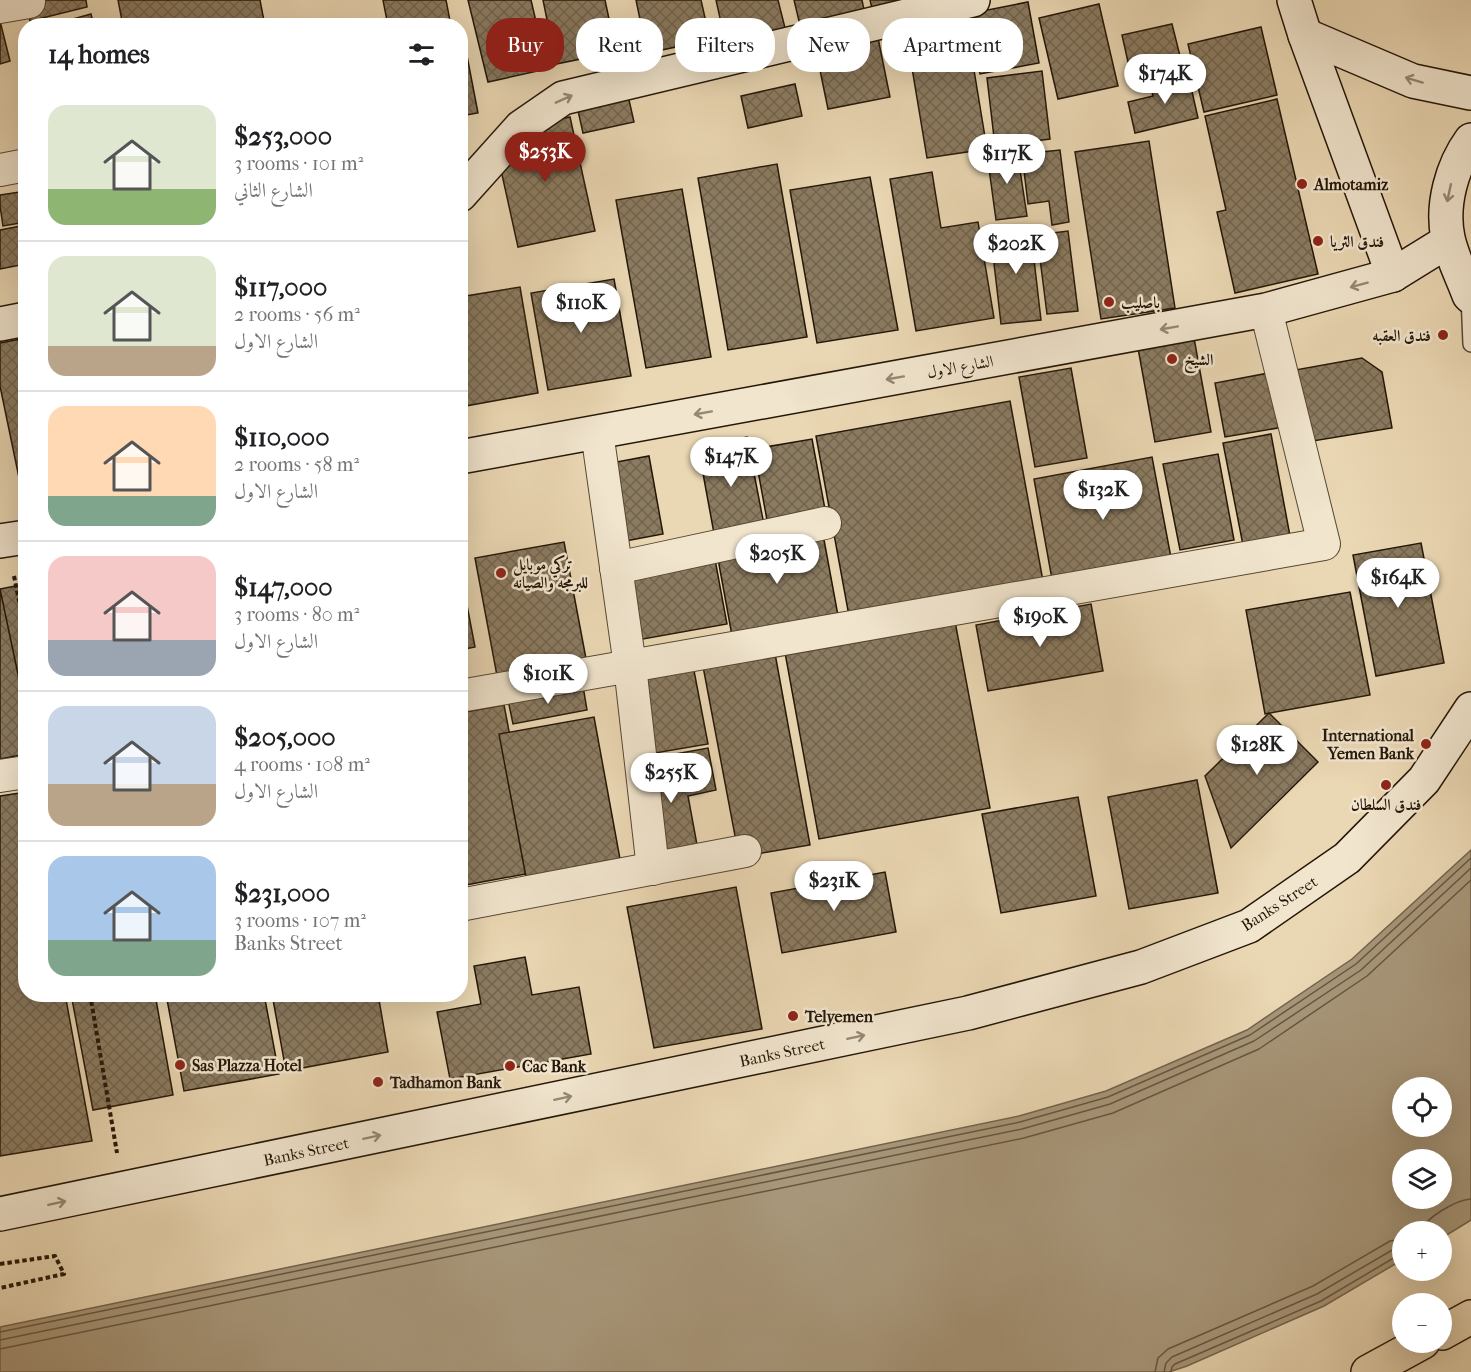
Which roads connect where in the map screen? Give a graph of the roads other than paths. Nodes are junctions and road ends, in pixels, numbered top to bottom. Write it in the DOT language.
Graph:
graph roads {
  1 [pos="973,0"];
  2 [pos="1294,0"];
  3 [pos="1305,35"];
  4 [pos="1471,93"];
  5 [pos="1471,140"];
  6 [pos="18,167"];
  7 [pos="0,170"];
  8 [pos="468,186"];
  9 [pos="1448,241"];
  10 [pos="1393,275"];
  11 [pos="1470,296"];
  12 [pos="1266,310"];
  13 [pos="18,321"];
  14 [pos="0,324"];
  15 [pos="1471,344"];
  16 [pos="597,432"];
  17 [pos="468,456"];
  18 [pos="825,523"];
  19 [pos="616,568"];
  20 [pos="630,666"];
  21 [pos="468,695"];
  22 [pos="1471,709"];
  23 [pos="18,773"];
  24 [pos="0,776"];
  25 [pos="745,851"];
  26 [pos="653,869"];
  27 [pos="468,904"];
  28 [pos="0,1214"];
  29 [pos="1471,1317"];
  30 [pos="1452,1327"];
  31 [pos="1403,1353"];
  32 [pos="1368,1372"];
  8 -- 1 [label="street, one-way"];
  2 -- 3 [label="street"];
  4 -- 3 [label="street, one-way"];
  3 -- 10 [label="street"];
  5 -- 9 [label="street, one-way"];
  6 -- 7 [label="street"];
  9 -- 10 [label="street, الشارع الاول"];
  9 -- 11 [label="street"];
  10 -- 12 [label="street, الشارع الاول, one-way"];
  11 -- 15 [label="lane"];
  12 -- 16 [label="street, الشارع الاول, one-way"];
  12 -- 20 [label="street"];
  13 -- 14 [label="street"];
  16 -- 17 [label="street, الشارع الاول"];
  16 -- 19 [label="street"];
  18 -- 19 [label="street"];
  19 -- 20 [label="street"];
  20 -- 21 [label="street"];
  20 -- 26 [label="street"];
  28 -- 22 [label="street, Banks Street, one-way"];
  23 -- 24 [label="street"];
  25 -- 26 [label="street"];
  26 -- 27 [label="street"];
  29 -- 30 [label="highway"];
  31 -- 32 [label="highway"];
}
